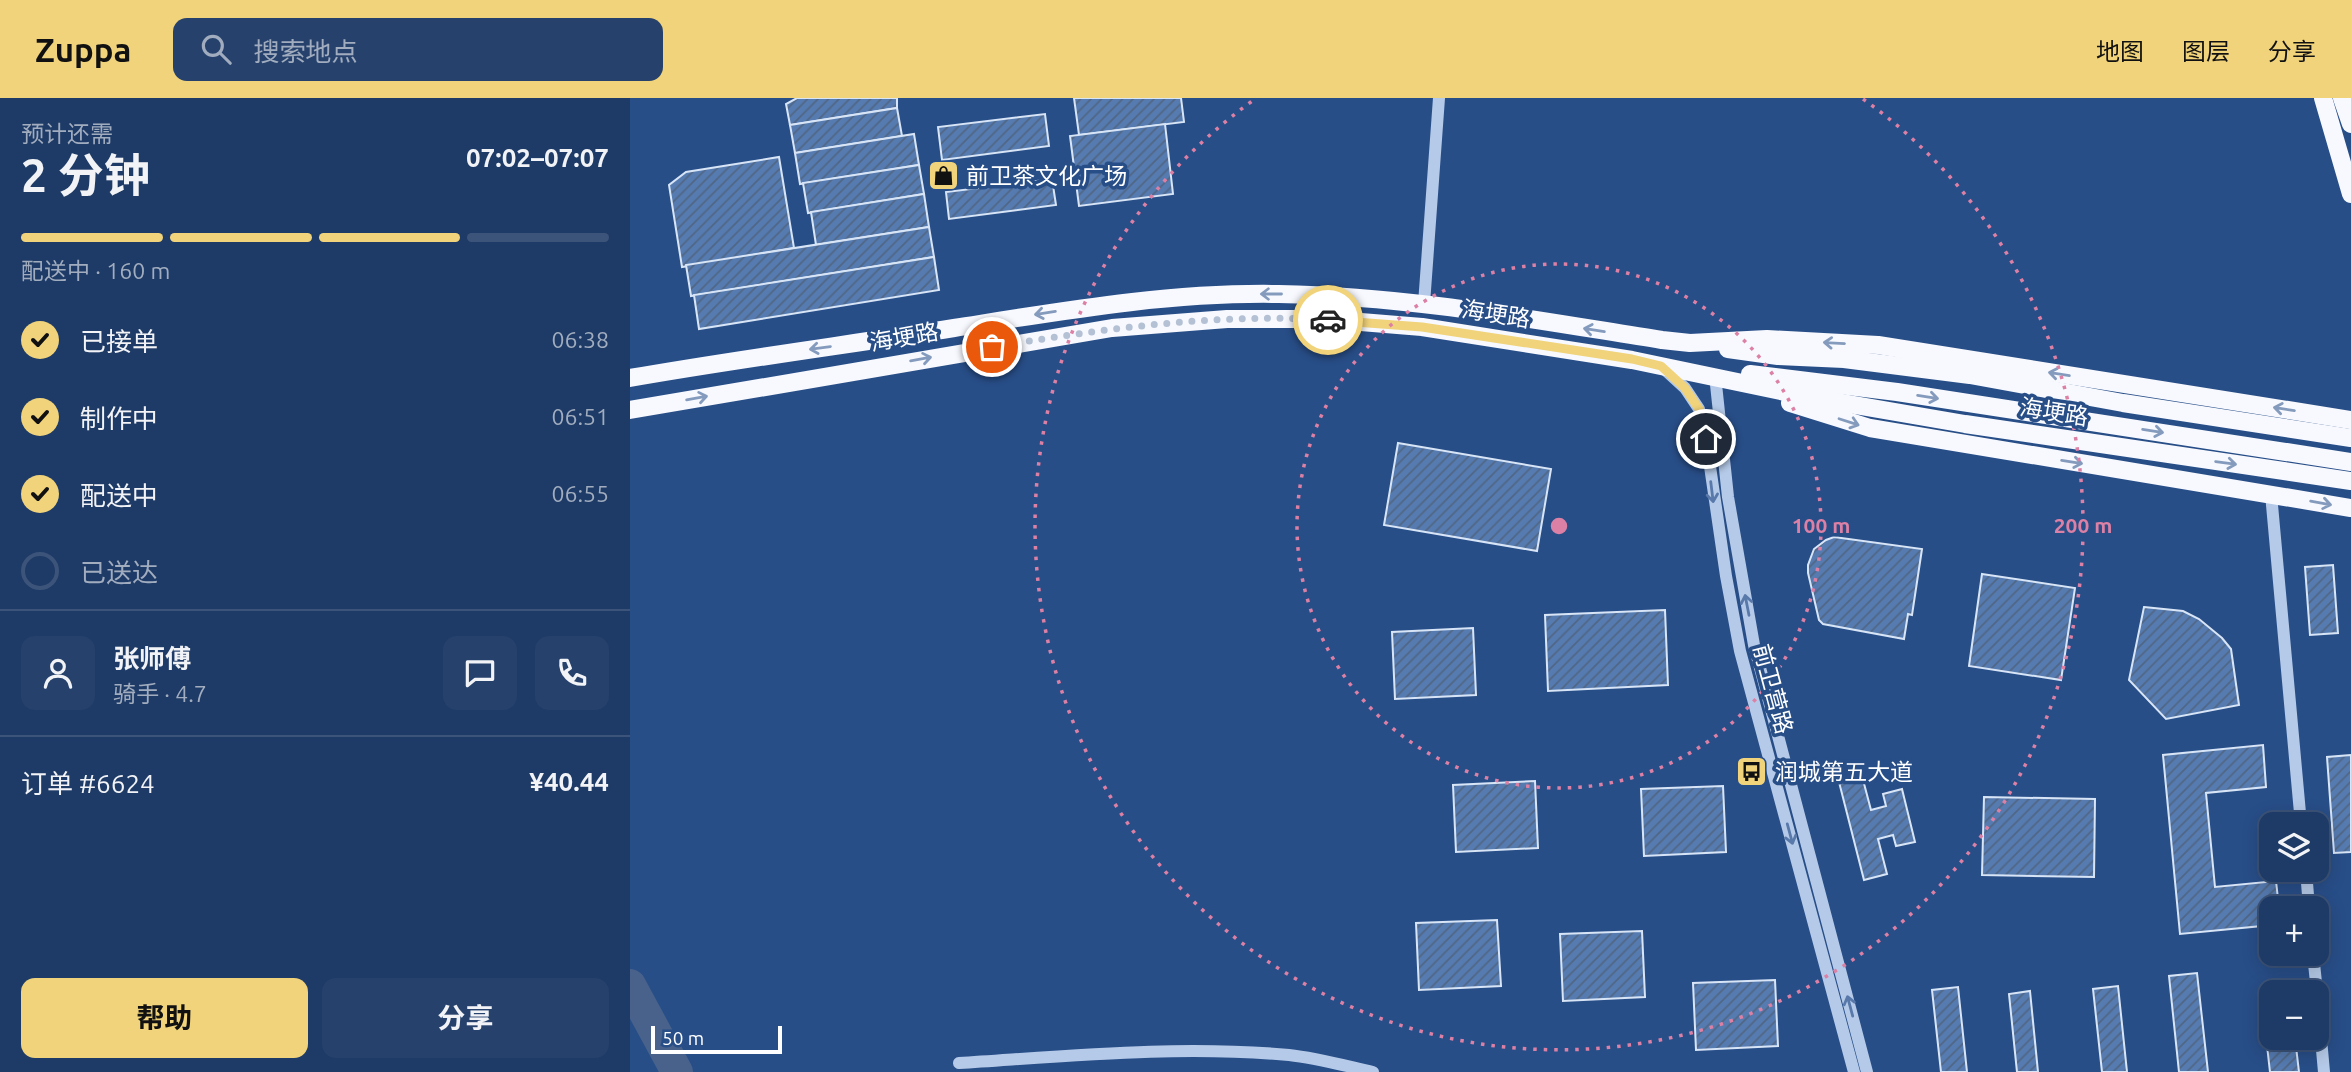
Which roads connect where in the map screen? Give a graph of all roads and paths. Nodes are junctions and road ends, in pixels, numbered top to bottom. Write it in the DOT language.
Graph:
graph roads {
  1 [pos="1439,98"];
  2 [pos="2323,98"];
  3 [pos="2342,98"];
  4 [pos="2351,124"];
  5 [pos="2351,194"];
  6 [pos="1424,304"];
  7 [pos="1690,343"];
  8 [pos="1661,366"];
  9 [pos="1715,375"];
  10 [pos="630,377"];
  11 [pos="630,410"];
  12 [pos="2351,420"];
  13 [pos="2351,438"];
  14 [pos="2351,462"];
  15 [pos="2351,481"];
  16 [pos="2271,495"];
  17 [pos="2351,508"];
  18 [pos="2300,812"];
  19 [pos="2322,1050"];
  20 [pos="959,1063"];
  21 [pos="1373,1072"];
  22 [pos="1854,1072"];
  23 [pos="1867,1072"];
  24 [pos="2324,1072"];
  1 -- 6 [label="street"];
  2 -- 5 [label="main road"];
  3 -- 4 [label="main road"];
  7 -- 6 [label="main road, 海埂路, one-way"];
  6 -- 10 [label="main road, 海埂路, one-way"];
  12 -- 7 [label="main road, one-way"];
  7 -- 13 [label="main road, 海埂路"];
  8 -- 9 [label="main road, 海埂路"];
  11 -- 8 [label="main road, 海埂路, one-way"];
  8 -- 22 [label="street, 前卫营路, one-way"];
  9 -- 14 [label="main road, one-way"];
  9 -- 15 [label="main road, 海埂路, one-way"];
  9 -- 16 [label="main road, one-way"];
  23 -- 9 [label="street, 前卫营路, one-way"];
  16 -- 17 [label="main road, one-way"];
  16 -- 18 [label="street"];
  19 -- 24 [label="street"];
  20 -- 21 [label="street"];
}
